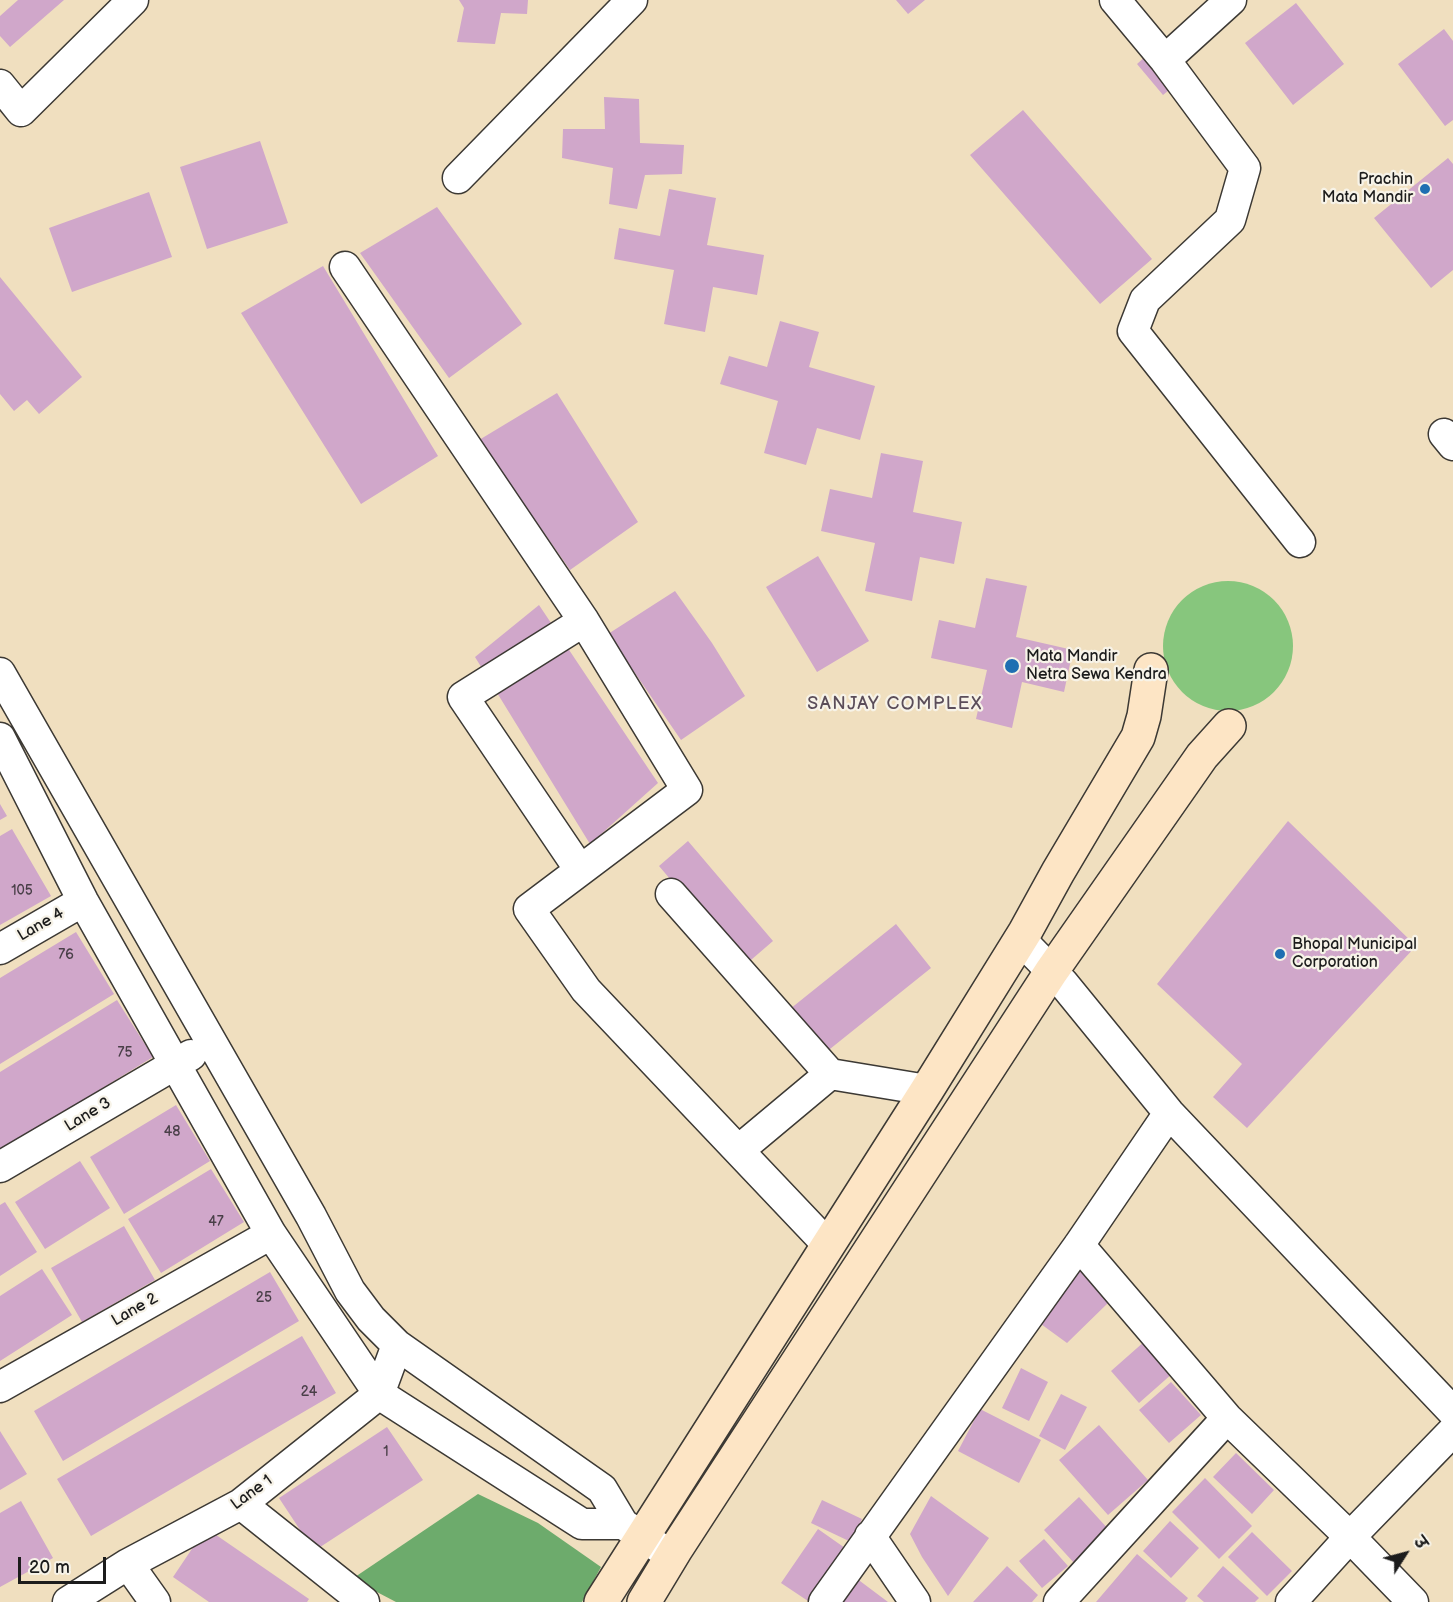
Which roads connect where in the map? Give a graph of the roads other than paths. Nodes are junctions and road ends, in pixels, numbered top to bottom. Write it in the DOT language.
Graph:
graph roads {
  1 [pos="133,0"];
  2 [pos="632,0"];
  3 [pos="1114,0"];
  4 [pos="1231,0"];
  5 [pos="1165,60"];
  6 [pos="0,85"];
  7 [pos="458,178"];
  8 [pos="345,267"];
  9 [pos="1300,542"];
  10 [pos="584,621"];
  11 [pos="1151,670"];
  12 [pos="4,690"];
  13 [pos="1229,726"];
  14 [pos="0,738"];
  15 [pos="580,870"];
  16 [pos="671,894"];
  17 [pos="83,901"];
  18 [pos="1020,940"];
  19 [pos="0,949"];
  20 [pos="1051,972"];
  21 [pos="212,1043"];
  22 [pos="176,1064"];
  23 [pos="830,1074"];
  24 [pos="927,1090"];
  25 [pos="1169,1113"];
  26 [pos="739,1150"];
  27 [pos="0,1167"];
  28 [pos="271,1234"];
  29 [pos="828,1245"];
  30 [pos="1078,1245"];
  31 [pos="397,1345"];
  32 [pos="0,1387"];
  33 [pos="379,1394"];
  34 [pos="1453,1412"];
  35 [pos="1227,1418"];
  36 [pos="1453,1431"];
  37 [pos="241,1504"];
  38 [pos="632,1530"];
  39 [pos="870,1536"];
  40 [pos="1350,1537"];
  41 [pos="672,1556"];
  42 [pos="128,1564"];
  43 [pos="68,1602"];
  44 [pos="155,1602"];
  45 [pos="364,1602"];
  46 [pos="601,1602"];
  47 [pos="644,1602"];
  48 [pos="824,1602"];
  49 [pos="915,1602"];
  50 [pos="1059,1602"];
  51 [pos="1291,1602"];
  52 [pos="1413,1602"];
  1 -- 6 [label="street"];
  2 -- 7 [label="street"];
  3 -- 5 [label="street"];
  4 -- 5 [label="street"];
  5 -- 9 [label="street"];
  8 -- 10 [label="street"];
  10 -- 15 [label="street"];
  10 -- 15 [label="street"];
  11 -- 18 [label="main road"];
  12 -- 21 [label="street"];
  13 -- 20 [label="main road"];
  14 -- 17 [label="street"];
  15 -- 26 [label="street"];
  16 -- 23 [label="street"];
  17 -- 19 [label="street, Lane 4"];
  17 -- 22 [label="street"];
  18 -- 20 [label="street"];
  18 -- 24 [label="main road"];
  20 -- 25 [label="street"];
  20 -- 41 [label="main road"];
  21 -- 22 [label="street, Lane 3"];
  21 -- 31 [label="street"];
  22 -- 27 [label="street, Lane 3"];
  22 -- 28 [label="street"];
  23 -- 24 [label="street"];
  23 -- 26 [label="street"];
  24 -- 29 [label="main road"];
  25 -- 30 [label="street"];
  25 -- 34 [label="street"];
  26 -- 29 [label="street"];
  28 -- 32 [label="street, Lane 2"];
  28 -- 33 [label="street"];
  29 -- 38 [label="main road"];
  30 -- 35 [label="street"];
  30 -- 39 [label="street"];
  31 -- 33 [label="street"];
  31 -- 38 [label="street"];
  33 -- 37 [label="street, Lane 1"];
  33 -- 38 [label="street"];
  35 -- 40 [label="street"];
  35 -- 50 [label="street"];
  36 -- 40 [label="street"];
  37 -- 42 [label="street, Lane 1"];
  37 -- 45 [label="street"];
  38 -- 41 [label="street"];
  38 -- 46 [label="main road"];
  39 -- 48 [label="street"];
  39 -- 49 [label="street"];
  40 -- 51 [label="street"];
  40 -- 52 [label="street"];
  41 -- 47 [label="main road"];
  42 -- 43 [label="street, Lane 1"];
  42 -- 44 [label="street"];
}
